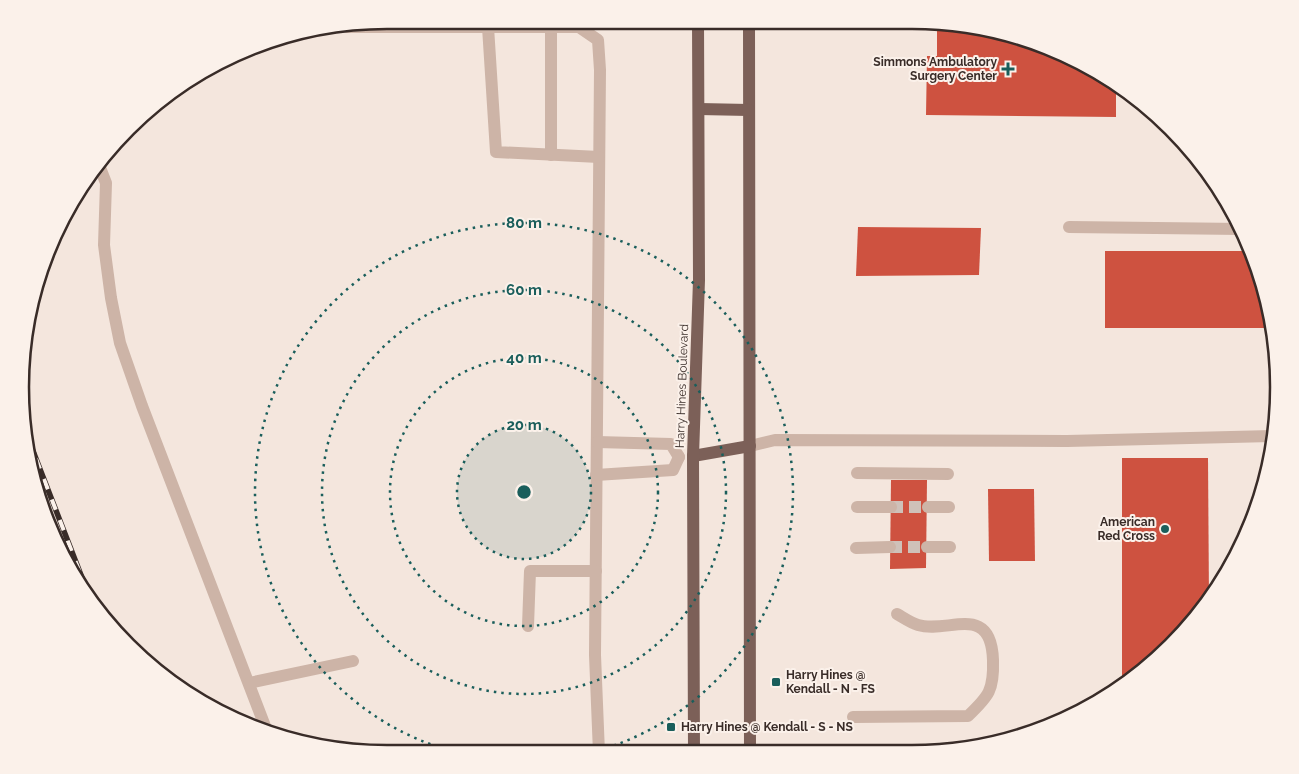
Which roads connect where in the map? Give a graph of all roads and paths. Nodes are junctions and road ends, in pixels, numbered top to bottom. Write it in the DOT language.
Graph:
graph roads {
  1 [pos="488,29"];
  2 [pos="551,29"];
  3 [pos="582,29"];
  4 [pos="698,29"];
  5 [pos="750,29"];
  6 [pos="699,109"];
  7 [pos="749,110"];
  8 [pos="551,155"];
  9 [pos="599,157"];
  10 [pos="101,171"];
  11 [pos="1069,227"];
  12 [pos="1233,229"];
  13 [pos="1267,436"];
  14 [pos="597,442"];
  15 [pos="750,446"];
  16 [pos="693,456"];
  17 [pos="679,457"];
  18 [pos="857,473"];
  19 [pos="948,474"];
  20 [pos="596,475"];
  21 [pos="857,507"];
  22 [pos="891,507"];
  23 [pos="928,507"];
  24 [pos="949,507"];
  25 [pos="890,547"];
  26 [pos="927,547"];
  27 [pos="950,547"];
  28 [pos="856,548"];
  29 [pos="596,571"];
  30 [pos="897,614"];
  31 [pos="528,626"];
  32 [pos="353,661"];
  33 [pos="249,683"];
  34 [pos="853,717"];
  35 [pos="264,723"];
  36 [pos="600,745"];
  37 [pos="694,745"];
  38 [pos="750,745"];
  1 -- 8 [label="lane"];
  2 -- 8 [label="lane"];
  3 -- 9 [label="lane"];
  4 -- 6 [label="main road, Harry Hines Boulevard"];
  5 -- 7 [label="main road"];
  6 -- 7 [label="main road"];
  6 -- 16 [label="main road, Harry Hines Boulevard"];
  7 -- 15 [label="main road"];
  8 -- 9 [label="lane"];
  9 -- 14 [label="lane"];
  10 -- 33 [label="lane"];
  11 -- 12 [label="lane"];
  13 -- 15 [label="lane"];
  14 -- 17 [label="lane"];
  14 -- 20 [label="lane"];
  15 -- 16 [label="main road"];
  15 -- 38 [label="main road"];
  16 -- 17 [label="lane"];
  16 -- 37 [label="main road, Harry Hines Boulevard"];
  17 -- 20 [label="lane"];
  18 -- 19 [label="lane"];
  20 -- 29 [label="lane"];
  21 -- 22 [label="lane"];
  23 -- 24 [label="lane"];
  25 -- 28 [label="lane"];
  26 -- 27 [label="lane"];
  29 -- 31 [label="lane"];
  29 -- 36 [label="lane"];
  30 -- 34 [label="lane"];
  32 -- 33 [label="lane"];
  33 -- 35 [label="lane"];
}
